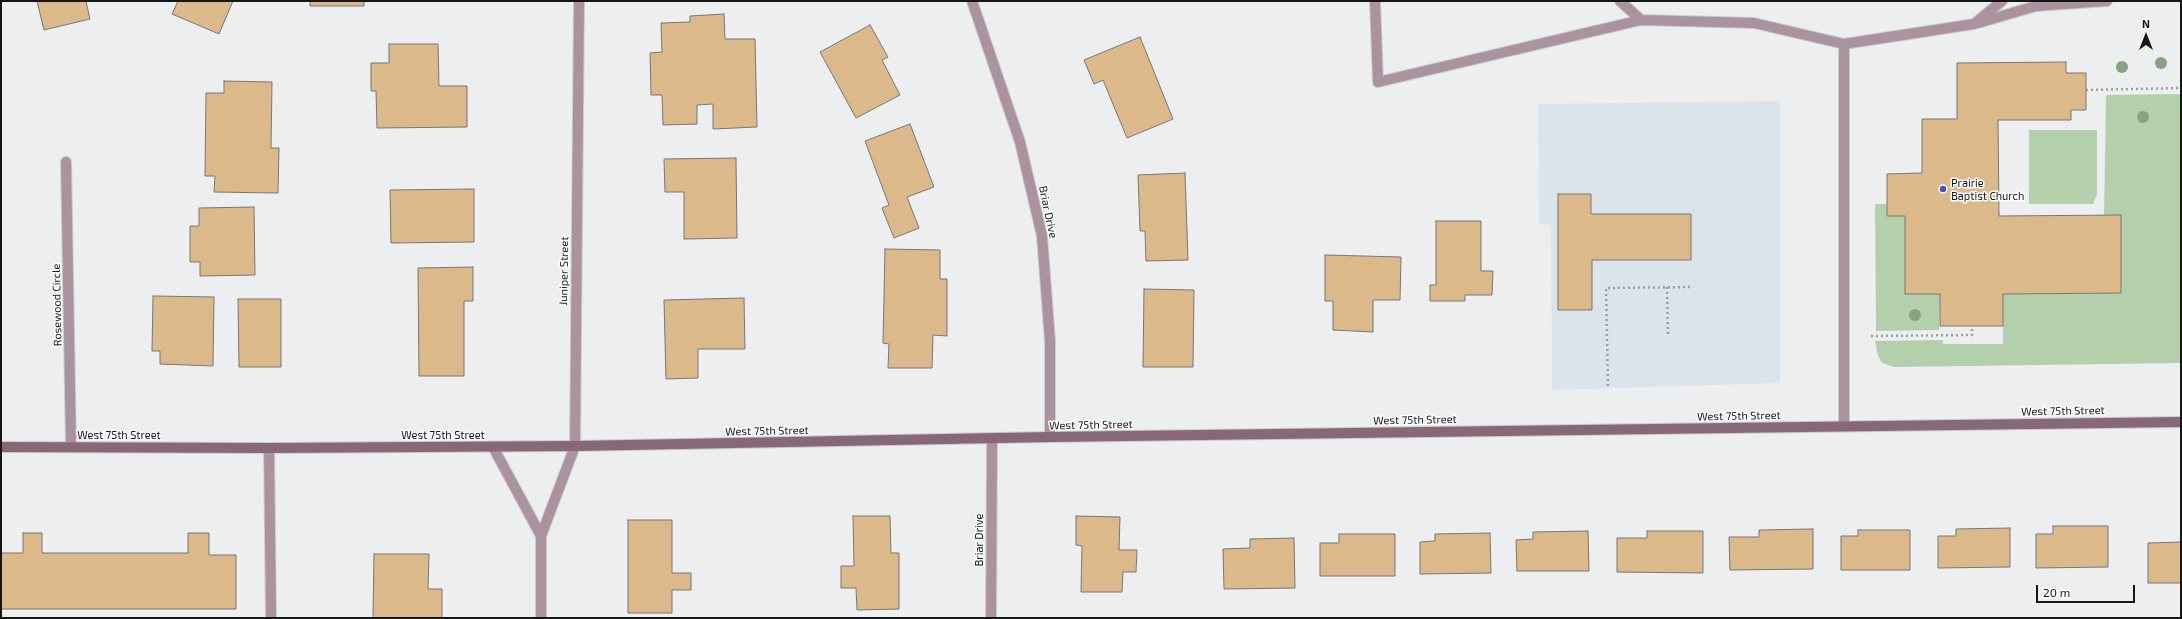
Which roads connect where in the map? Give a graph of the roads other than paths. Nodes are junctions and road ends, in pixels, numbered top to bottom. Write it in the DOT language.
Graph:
graph roads {
  1 [pos="579,1"];
  2 [pos="972,1"];
  3 [pos="1375,1"];
  4 [pos="1620,1"];
  5 [pos="2002,1"];
  6 [pos="2107,1"];
  7 [pos="1641,20"];
  8 [pos="1974,24"];
  9 [pos="1844,44"];
  10 [pos="66,162"];
  11 [pos="2181,422"];
  12 [pos="1844,426"];
  13 [pos="1050,437"];
  14 [pos="992,439"];
  15 [pos="575,446"];
  16 [pos="1,447"];
  17 [pos="71,447"];
  18 [pos="493,447"];
  19 [pos="269,448"];
  20 [pos="541,536"];
  21 [pos="271,618"];
  22 [pos="541,618"];
  23 [pos="991,618"];
  1 -- 15 [label="street, Juniper Street"];
  2 -- 13 [label="street, Briar Drive"];
  3 -- 7 [label="street"];
  4 -- 7 [label="street"];
  5 -- 8 [label="street"];
  6 -- 8 [label="street"];
  7 -- 9 [label="street"];
  8 -- 9 [label="street"];
  9 -- 12 [label="street"];
  10 -- 17 [label="street, Rosewood Circle"];
  11 -- 12 [label="main road, West 75th Street"];
  12 -- 13 [label="main road, West 75th Street"];
  13 -- 14 [label="main road, West 75th Street"];
  14 -- 15 [label="main road, West 75th Street"];
  14 -- 23 [label="street, Briar Drive"];
  15 -- 18 [label="main road, West 75th Street"];
  15 -- 20 [label="street, Juniper Street"];
  16 -- 17 [label="main road, West 75th Street"];
  17 -- 19 [label="main road, West 75th Street"];
  18 -- 19 [label="main road, West 75th Street"];
  18 -- 20 [label="street, Juniper Street"];
  19 -- 21 [label="street"];
  20 -- 22 [label="street, Juniper Street"];
}
